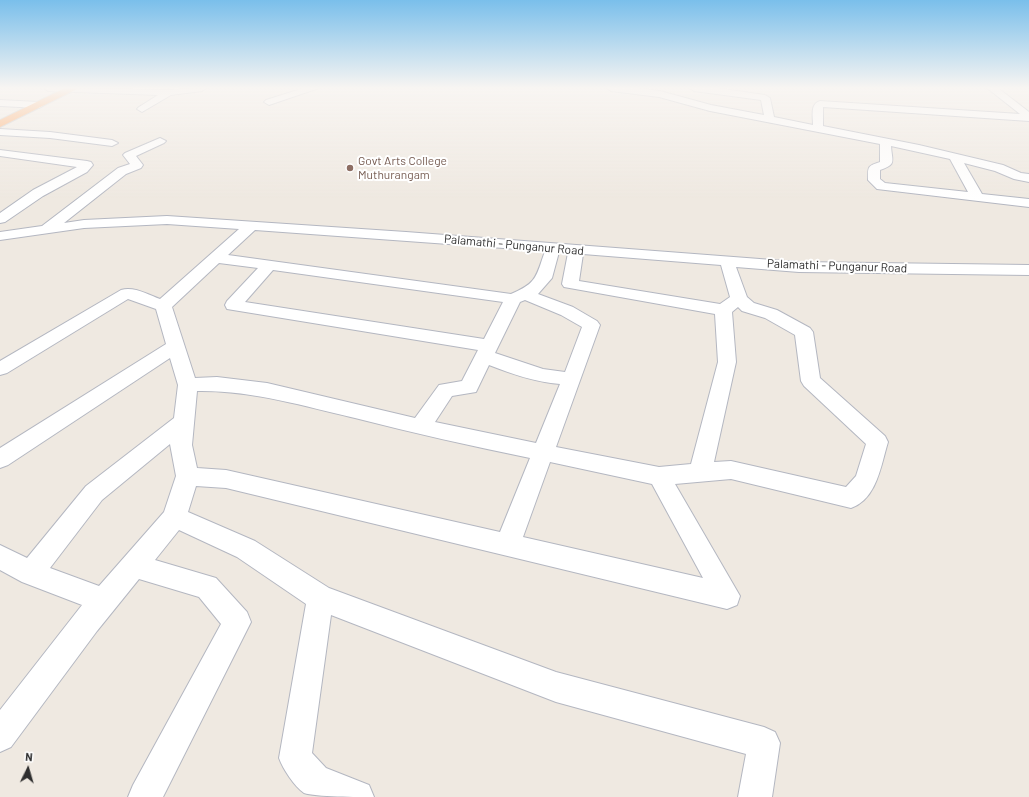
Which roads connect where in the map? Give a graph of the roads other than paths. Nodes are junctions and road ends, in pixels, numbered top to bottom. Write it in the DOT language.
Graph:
graph roads {
  1 [pos="798,125"];
  2 [pos="818,125"];
  3 [pos="818,129"];
  4 [pos="0,132"];
  5 [pos="160,141"];
  6 [pos="885,142"];
  7 [pos="112,143"];
  8 [pos="0,153"];
  9 [pos="955,157"];
  10 [pos="1029,178"];
  11 [pos="977,197"];
  12 [pos="1005,200"];
  13 [pos="1029,203"];
  14 [pos="1029,216"];
  15 [pos="0,219"];
  16 [pos="252,225"];
  17 [pos="47,229"];
  18 [pos="0,236"];
  19 [pos="553,248"];
  20 [pos="576,250"];
  21 [pos="217,258"];
  22 [pos="727,261"];
  23 [pos="269,265"];
  24 [pos="1029,270"];
  25 [pos="519,297"];
  26 [pos="731,304"];
  27 [pos="162,306"];
  28 [pos="175,347"];
  29 [pos="486,351"];
  30 [pos="0,369"];
  31 [pos="572,379"];
  32 [pos="188,385"];
  33 [pos="184,421"];
  34 [pos="420,427"];
  35 [pos="543,453"];
  36 [pos="0,459"];
  37 [pos="700,473"];
  38 [pos="187,476"];
  39 [pos="659,476"];
  40 [pos="175,517"];
  41 [pos="507,545"];
  42 [pos="0,557"];
  43 [pos="134,566"];
  44 [pos="31,573"];
  45 [pos="320,598"];
  46 [pos="104,601"];
  47 [pos="9,710"];
  48 [pos="0,736"];
  49 [pos="145,797"];
  50 [pos="357,797"];
  51 [pos="755,797"];
  1 -- 3 [label="street"];
  2 -- 3 [label="street"];
  3 -- 6 [label="street"];
  4 -- 7 [label="street"];
  5 -- 17 [label="street"];
  6 -- 9 [label="street"];
  6 -- 11 [label="street"];
  8 -- 15 [label="street"];
  9 -- 10 [label="street"];
  9 -- 11 [label="street"];
  11 -- 12 [label="street"];
  12 -- 13 [label="street"];
  12 -- 14 [label="street"];
  16 -- 17 [label="street, Palamathi - Punganur Road"];
  16 -- 19 [label="street, Palamathi - Punganur Road"];
  16 -- 21 [label="street"];
  17 -- 18 [label="street, Palamathi - Punganur Road"];
  19 -- 20 [label="street, Palamathi - Punganur Road"];
  19 -- 25 [label="street"];
  20 -- 22 [label="street, Palamathi - Punganur Road"];
  20 -- 26 [label="street"];
  21 -- 23 [label="street"];
  21 -- 27 [label="street"];
  22 -- 24 [label="street, Palamathi - Punganur Road"];
  22 -- 26 [label="street"];
  23 -- 25 [label="street"];
  23 -- 29 [label="street"];
  25 -- 29 [label="street"];
  25 -- 31 [label="street"];
  26 -- 37 [label="street"];
  26 -- 37 [label="street"];
  27 -- 28 [label="street"];
  27 -- 30 [label="street"];
  28 -- 32 [label="street"];
  28 -- 36 [label="street"];
  29 -- 31 [label="street"];
  29 -- 34 [label="street"];
  31 -- 35 [label="street"];
  32 -- 33 [label="street"];
  32 -- 34 [label="street"];
  33 -- 38 [label="street"];
  33 -- 44 [label="street"];
  34 -- 35 [label="street"];
  35 -- 39 [label="street"];
  35 -- 41 [label="street"];
  37 -- 39 [label="street"];
  38 -- 40 [label="street"];
  38 -- 41 [label="street"];
  39 -- 41 [label="street"];
  40 -- 43 [label="street"];
  40 -- 45 [label="street"];
  42 -- 44 [label="street"];
  43 -- 46 [label="street"];
  43 -- 49 [label="street"];
  44 -- 46 [label="street"];
  45 -- 50 [label="street"];
  45 -- 51 [label="street"];
  46 -- 47 [label="street"];
  47 -- 48 [label="street"];
}
